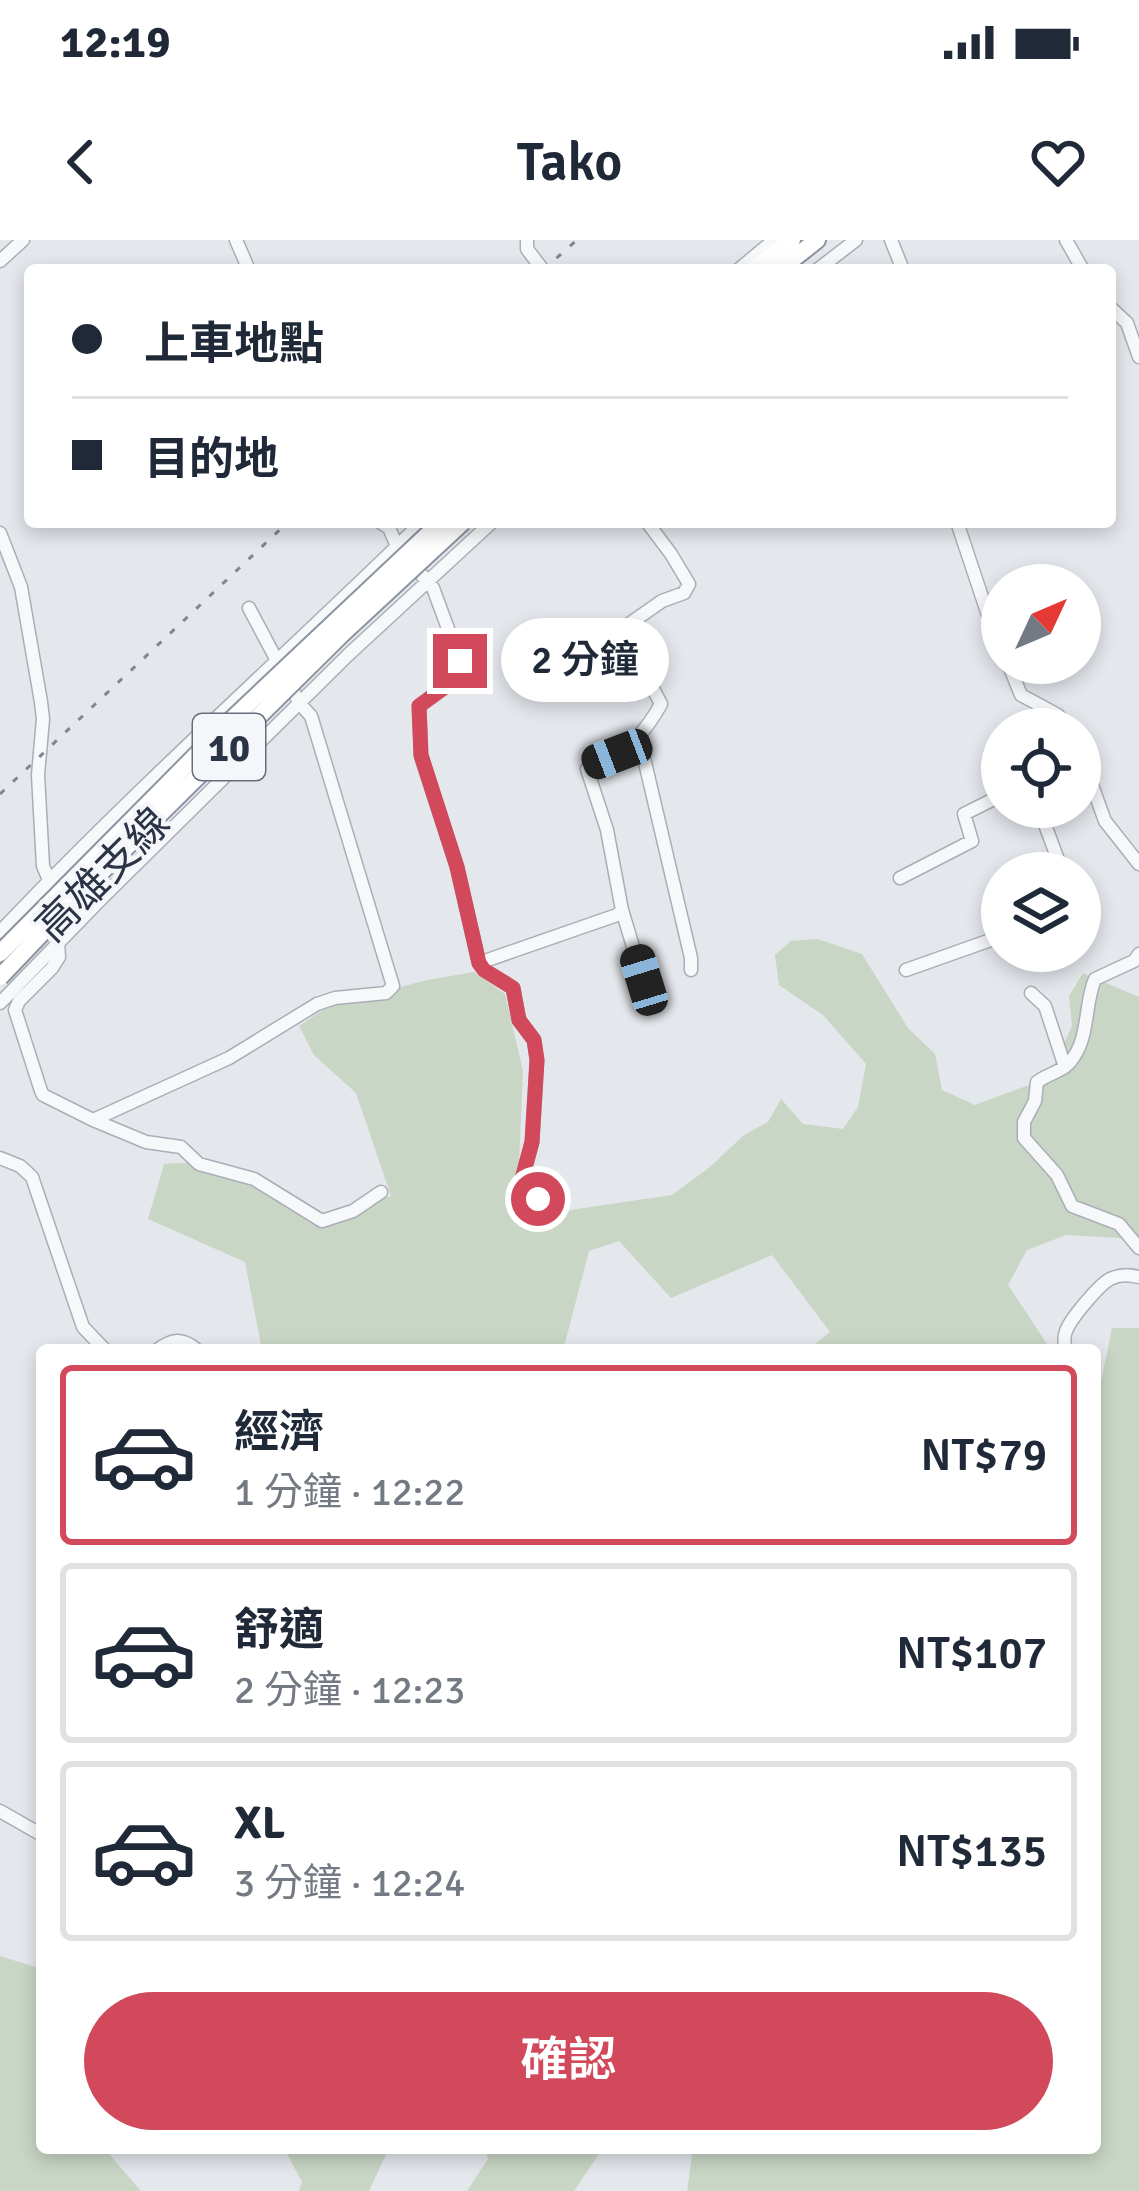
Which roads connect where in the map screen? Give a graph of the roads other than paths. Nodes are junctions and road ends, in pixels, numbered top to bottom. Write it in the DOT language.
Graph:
graph roads {
  1 [pos="23,240"];
  2 [pos="774,240"];
  3 [pos="791,240"];
  4 [pos="817,240"];
  5 [pos="856,240"];
  6 [pos="0,261"];
  7 [pos="745,264"];
  8 [pos="761,264"];
  9 [pos="787,264"];
  10 [pos="826,264"];
  11 [pos="1116,313"];
  12 [pos="1139,357"];
  13 [pos="389,528"];
  14 [pos="416,528"];
  15 [pos="435,528"];
  16 [pos="457,528"];
  17 [pos="485,528"];
  18 [pos="652,528"];
  19 [pos="959,528"];
  20 [pos="0,533"];
  21 [pos="398,546"];
  22 [pos="427,580"];
  23 [pos="981,596"];
  24 [pos="249,608"];
  25 [pos="276,658"];
  26 [pos="1017,684"];
  27 [pos="300,704"];
  28 [pos="1045,708"];
  29 [pos="634,741"];
  30 [pos="981,806"];
  31 [pos="1101,808"];
  32 [pos="1139,864"];
  33 [pos="900,878"];
  34 [pos="49,880"];
  35 [pos="622,910"];
  36 [pos="0,932"];
  37 [pos="58,942"];
  38 [pos="981,943"];
  39 [pos="0,953"];
  40 [pos="1139,954"];
  41 [pos="479,963"];
  42 [pos="691,970"];
  43 [pos="906,970"];
  44 [pos="0,977"];
  45 [pos="644,980"];
  46 [pos="1030,993"];
  47 [pos="0,1003"];
  48 [pos="1065,1067"];
  49 [pos="93,1120"];
  50 [pos="0,1158"];
  51 [pos="381,1192"];
  52 [pos="545,1192"];
  53 [pos="1139,1248"];
  54 [pos="1139,1277"];
  55 [pos="99,1344"];
  56 [pos="1064,1344"];
  57 [pos="0,1811"];
  58 [pos="36,1832"];
  1 -- 6 [label="street"];
  2 -- 7 [label="street"];
  3 -- 8 [label="highway"];
  4 -- 9 [label="highway"];
  5 -- 10 [label="street"];
  11 -- 12 [label="street"];
  13 -- 21 [label="street"];
  14 -- 21 [label="street"];
  15 -- 39 [label="highway, 高雄支線 / 10, bridge"];
  16 -- 44 [label="highway, 高雄支線 / 10, bridge"];
  17 -- 22 [label="street"];
  18 -- 29 [label="street"];
  19 -- 23 [label="street"];
  20 -- 34 [label="street"];
  21 -- 22 [label="street"];
  21 -- 25 [label="street"];
  22 -- 27 [label="street"];
  22 -- 41 [label="street"];
  24 -- 25 [label="street"];
  25 -- 27 [label="street"];
  25 -- 34 [label="street"];
  26 -- 28 [label="street"];
  27 -- 37 [label="street"];
  27 -- 49 [label="street"];
  29 -- 35 [label="street"];
  29 -- 42 [label="street"];
  30 -- 33 [label="street"];
  31 -- 32 [label="street"];
  34 -- 36 [label="street"];
  34 -- 37 [label="street"];
  35 -- 41 [label="street"];
  35 -- 45 [label="street"];
  37 -- 47 [label="street"];
  37 -- 49 [label="street"];
  38 -- 43 [label="street"];
  40 -- 48 [label="street"];
  41 -- 52 [label="street"];
  46 -- 48 [label="street"];
  48 -- 53 [label="street"];
  49 -- 51 [label="street"];
  50 -- 55 [label="street"];
  54 -- 56 [label="street"];
  57 -- 58 [label="street"];
}
